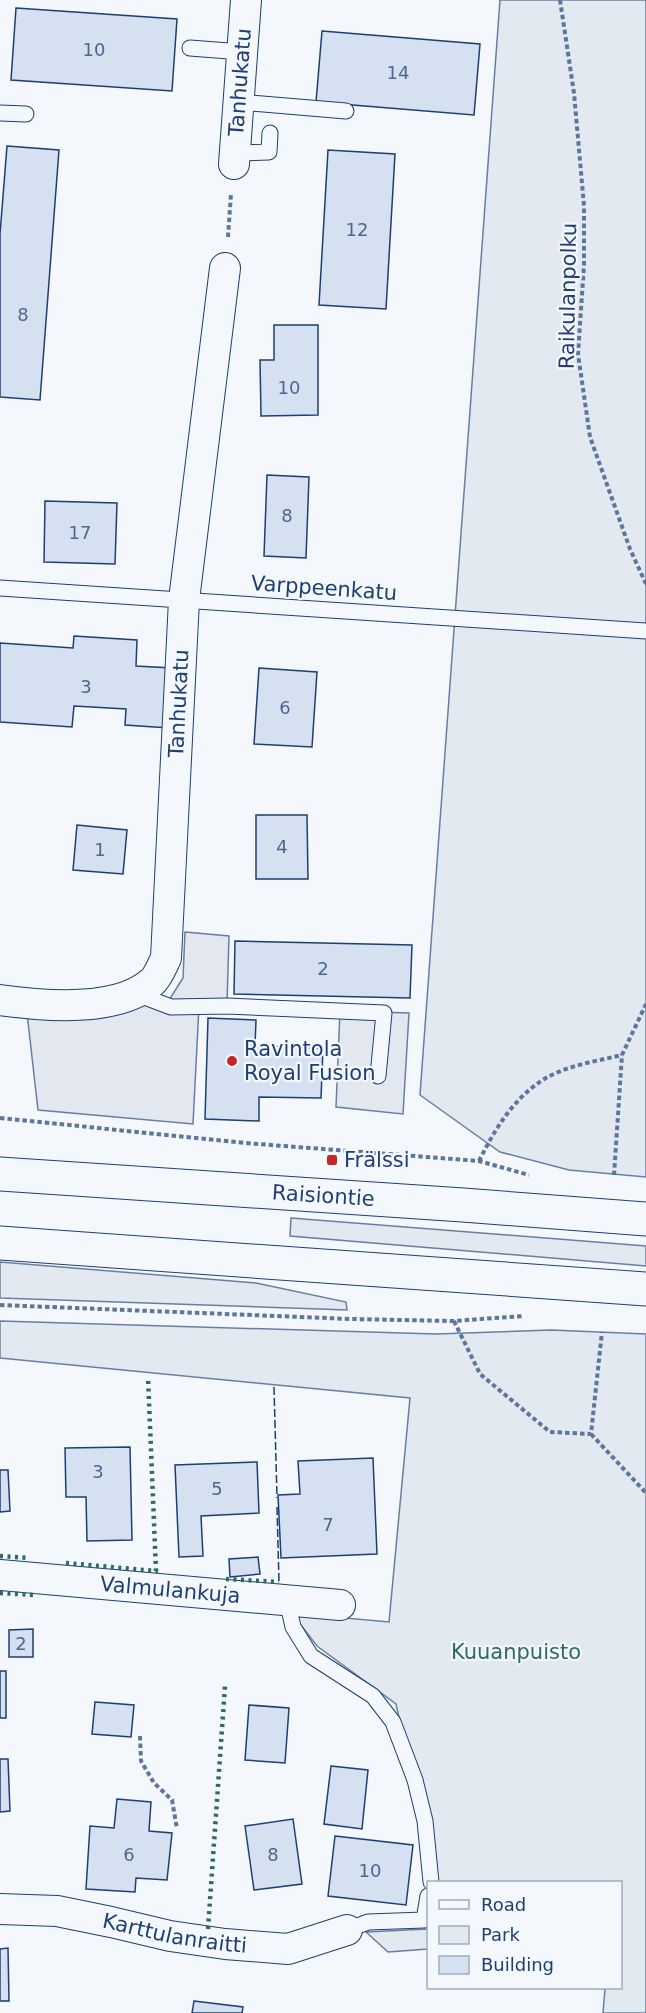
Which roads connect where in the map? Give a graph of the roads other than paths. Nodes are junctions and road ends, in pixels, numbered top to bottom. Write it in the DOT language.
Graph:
graph roads {
  1 [pos="246,0"];
  2 [pos="190,48"];
  3 [pos="242,52"];
  4 [pos="238,102"];
  5 [pos="346,111"];
  6 [pos="0,113"];
  7 [pos="26,114"];
  8 [pos="270,133"];
  9 [pos="234,158"];
  10 [pos="225,268"];
  11 [pos="0,588"];
  12 [pos="184,600"];
  13 [pos="646,631"];
  14 [pos="134,993"];
  15 [pos="0,1000"];
  16 [pos="378,1076"];
  17 [pos="0,1174"];
  18 [pos="646,1220"];
  19 [pos="0,1243"];
  20 [pos="646,1288"];
  21 [pos="0,1575"];
  22 [pos="287,1600"];
  23 [pos="340,1605"];
  24 [pos="431,1881"];
  25 [pos="427,1906"];
  26 [pos="0,1909"];
  27 [pos="347,1930"];
  1 -- 3 [label="street, Tanhukatu"];
  2 -- 3 [label="lane"];
  3 -- 4 [label="street, Tanhukatu"];
  4 -- 5 [label="lane"];
  4 -- 9 [label="street, Tanhukatu"];
  6 -- 7 [label="lane"];
  8 -- 9 [label="lane"];
  10 -- 12 [label="street, Tanhukatu"];
  11 -- 12 [label="lane, Varppeenkatu"];
  12 -- 13 [label="lane, Varppeenkatu"];
  12 -- 14 [label="street, Tanhukatu"];
  14 -- 15 [label="street, Tanhukatu"];
  14 -- 16 [label="lane"];
  17 -- 18 [label="main road, Raisiontie"];
  19 -- 20 [label="main road"];
  21 -- 22 [label="street, Valmulankuja"];
  22 -- 23 [label="street, Valmulankuja"];
  22 -- 24 [label="lane"];
  25 -- 27 [label="lane"];
  26 -- 27 [label="street, Karttulanraitti"];
}
